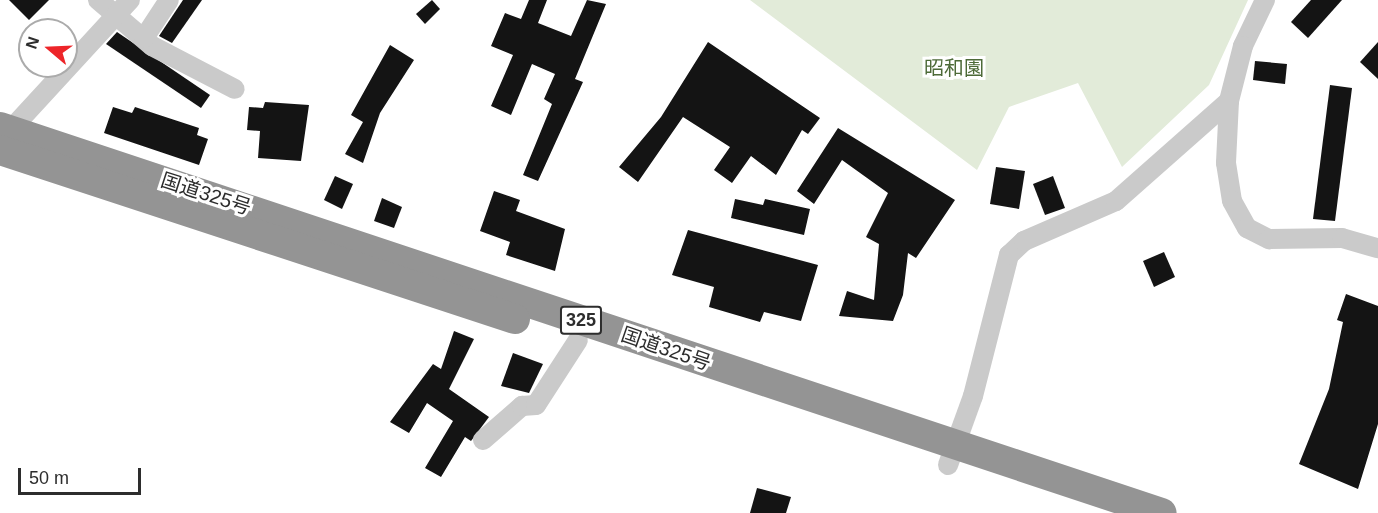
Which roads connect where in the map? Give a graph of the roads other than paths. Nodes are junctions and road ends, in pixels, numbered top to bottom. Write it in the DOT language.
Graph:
graph roads {
  1 [pos="99,0"];
  2 [pos="130,0"];
  3 [pos="169,0"];
  4 [pos="1265,0"];
  5 [pos="116,15"];
  6 [pos="144,38"];
  7 [pos="235,89"];
  8 [pos="1230,101"];
  9 [pos="2,138"];
  10 [pos="1378,248"];
  11 [pos="578,340"];
  12 [pos="483,440"];
  13 [pos="952,456"];
  14 [pos="1095,513"];
  15 [pos="1162,513"];
  1 -- 5 [label="street"];
  2 -- 5 [label="street"];
  3 -- 6 [label="street"];
  4 -- 8 [label="street"];
  5 -- 6 [label="street"];
  5 -- 9 [label="street"];
  6 -- 7 [label="street"];
  8 -- 10 [label="street"];
  8 -- 13 [label="street"];
  9 -- 11 [label="highway, 国道325号 / 325"];
  9 -- 13 [label="highway, 国道325号 / 325"];
  11 -- 12 [label="street"];
  11 -- 13 [label="highway, 国道325号 / 325"];
  13 -- 14 [label="highway, 国道325号 / 325"];
  13 -- 15 [label="highway, 国道325号 / 325"];
}
